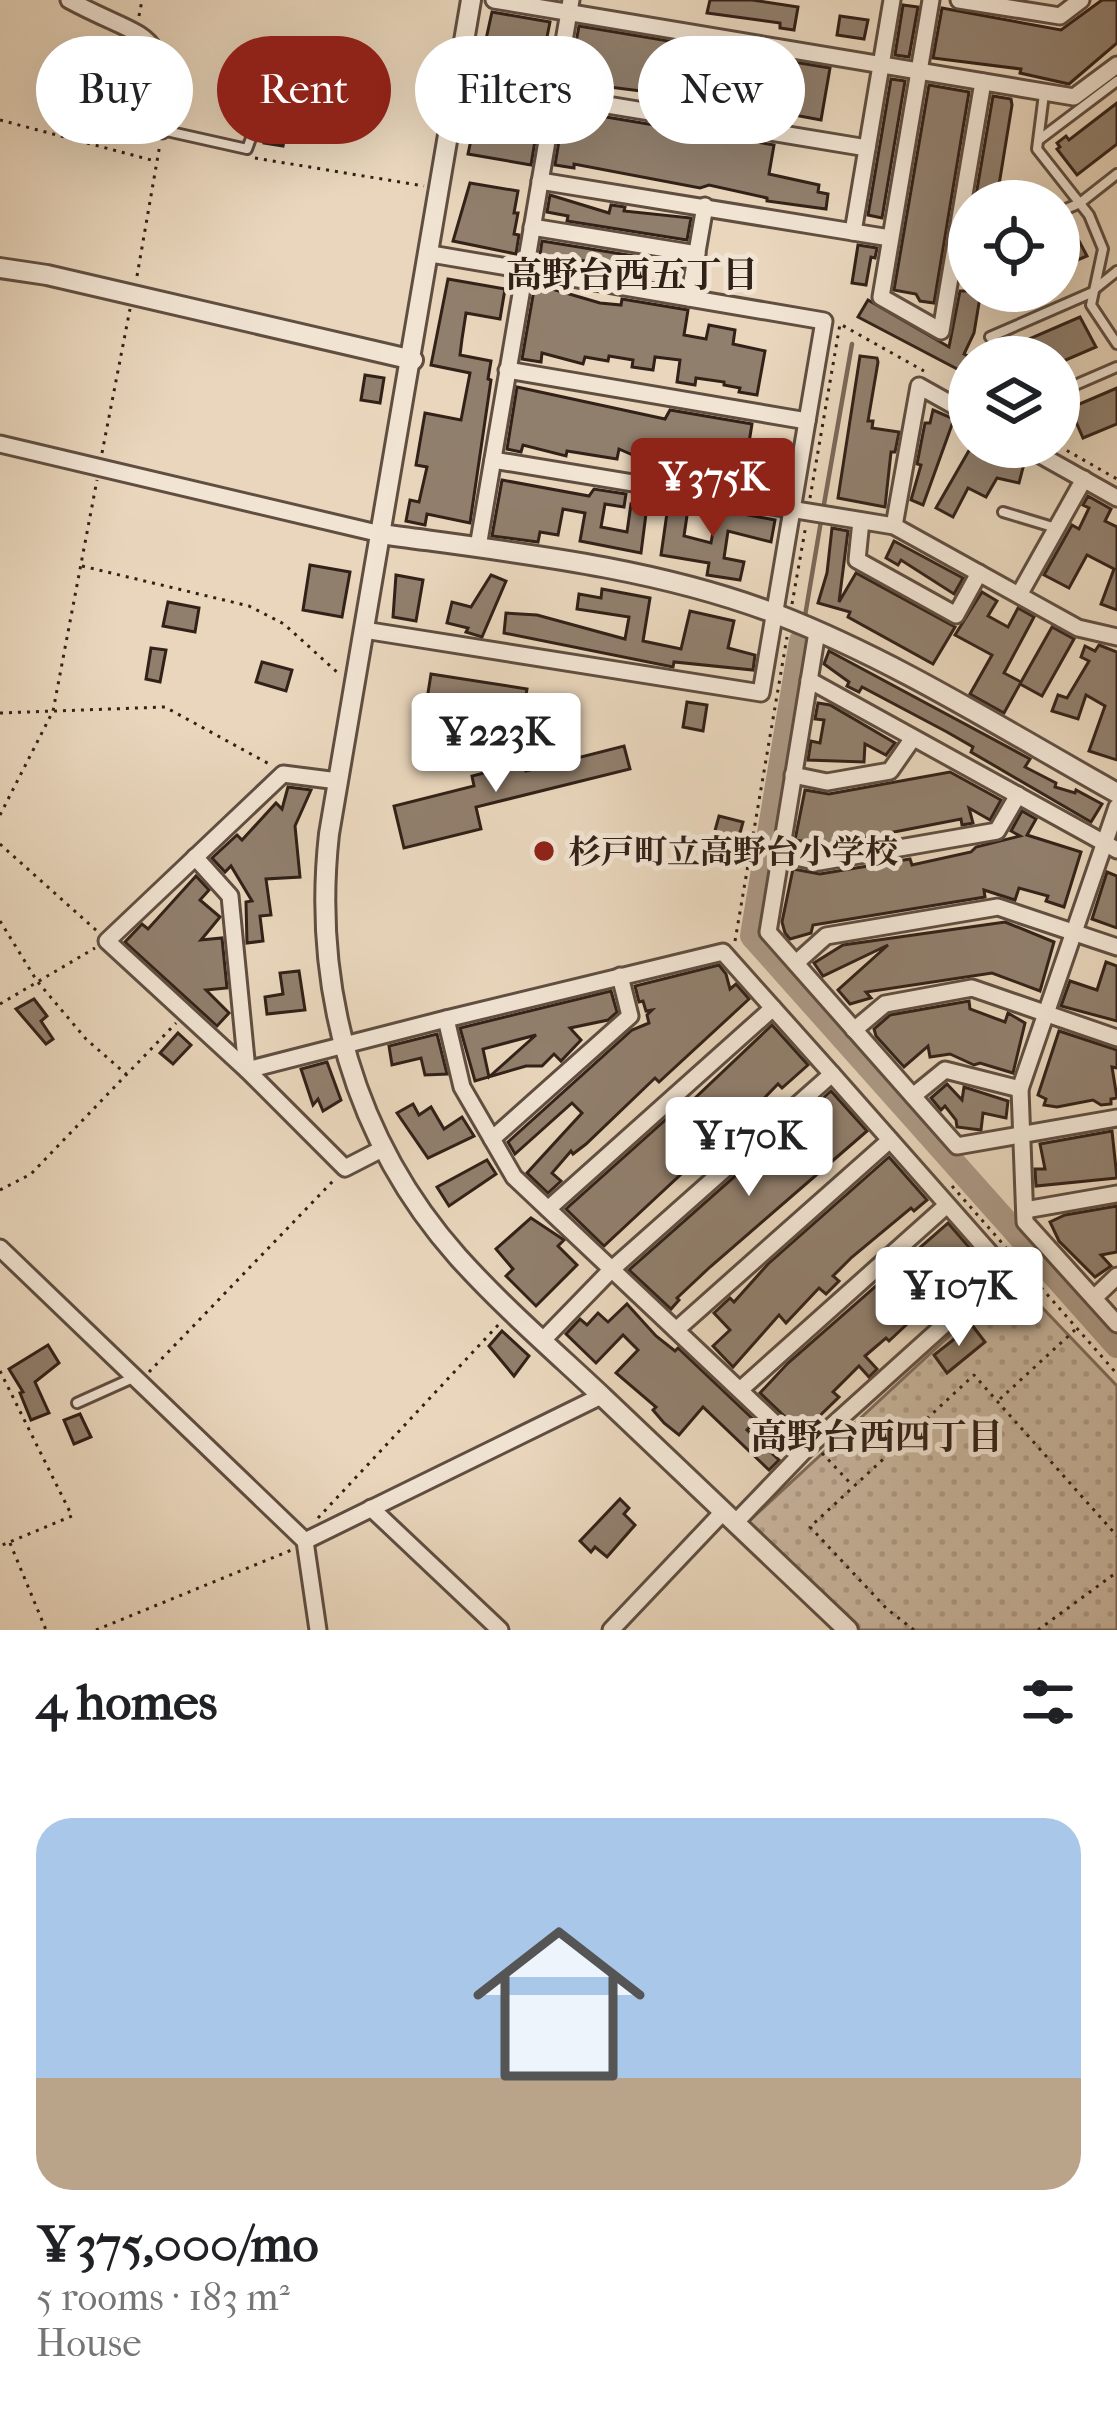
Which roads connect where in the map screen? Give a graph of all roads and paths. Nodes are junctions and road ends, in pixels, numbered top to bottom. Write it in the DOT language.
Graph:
graph roads {
  1 [pos="69,0"];
  2 [pos="142,0"];
  3 [pos="472,0"];
  4 [pos="494,0"];
  5 [pos="892,0"];
  6 [pos="931,0"];
  7 [pos="959,0"];
  8 [pos="1081,0"];
  9 [pos="570,6"];
  10 [pos="136,31"];
  11 [pos="142,36"];
  12 [pos="564,36"];
  13 [pos="881,65"];
  14 [pos="1117,65"];
  15 [pos="919,72"];
  16 [pos="1117,81"];
  17 [pos="983,82"];
  18 [pos="1044,92"];
  19 [pos="614,106"];
  20 [pos="0,120"];
  21 [pos="1038,140"];
  22 [pos="160,144"];
  23 [pos="546,144"];
  24 [pos="867,148"];
  25 [pos="242,156"];
  26 [pos="157,162"];
  27 [pos="1117,175"];
  28 [pos="1062,180"];
  29 [pos="540,181"];
  30 [pos="441,189"];
  31 [pos="1080,203"];
  32 [pos="705,206"];
  33 [pos="532,226"];
  34 [pos="853,232"];
  35 [pos="890,238"];
  36 [pos="431,254"];
  37 [pos="697,254"];
  38 [pos="0,268"];
  39 [pos="525,270"];
  40 [pos="1117,272"];
  41 [pos="1094,291"];
  42 [pos="133,295"];
  43 [pos="689,298"];
  44 [pos="992,336"];
  45 [pos="1117,344"];
  46 [pos="413,360"];
  47 [pos="1117,368"];
  48 [pos="507,370"];
  49 [pos="932,376"];
  50 [pos="1080,383"];
  51 [pos="948,402"];
  52 [pos="807,421"];
  53 [pos="0,444"];
  54 [pos="1080,458"];
  55 [pos="493,460"];
  56 [pos="1064,468"];
  57 [pos="99,469"];
  58 [pos="1117,478"];
  59 [pos="1084,479"];
  60 [pos="1117,498"];
  61 [pos="800,510"];
  62 [pos="1003,512"];
  63 [pos="861,520"];
  64 [pos="894,526"];
  65 [pos="1056,528"];
  66 [pos="381,534"];
  67 [pos="478,548"];
  68 [pos="80,566"];
  69 [pos="979,573"];
  70 [pos="1019,595"];
  71 [pos="782,617"];
  72 [pos="364,630"];
  73 [pos="817,632"];
  74 [pos="1117,637"];
  75 [pos="808,680"];
  76 [pos="354,683"];
  77 [pos="53,711"];
  78 [pos="0,713"];
  79 [pos="913,738"];
  80 [pos="283,774"];
  81 [pos="793,775"];
  82 [pos="338,782"];
  83 [pos="1117,793"];
  84 [pos="1018,795"];
  85 [pos="1117,807"];
  86 [pos="0,815"];
  87 [pos="0,844"];
  88 [pos="1111,846"];
  89 [pos="781,854"];
  90 [pos="195,857"];
  91 [pos="0,921"];
  92 [pos="1075,933"];
  93 [pos="107,941"];
  94 [pos="735,942"];
  95 [pos="1117,947"];
  96 [pos="796,963"];
  97 [pos="620,976"];
  98 [pos="37,981"];
  99 [pos="0,1004"];
  100 [pos="773,1008"];
  101 [pos="187,1013"];
  102 [pos="1048,1014"];
  103 [pos="446,1019"];
  104 [pos="854,1030"];
  105 [pos="1117,1038"];
  106 [pos="343,1044"];
  107 [pos="247,1070"];
  108 [pos="127,1075"];
  109 [pos="832,1075"];
  110 [pos="1020,1089"];
  111 [pos="913,1096"];
  112 [pos="1117,1118"];
  113 [pos="1022,1134"];
  114 [pos="492,1139"];
  115 [pos="890,1140"];
  116 [pos="382,1149"];
  117 [pos="345,1168"];
  118 [pos="940,1173"];
  119 [pos="0,1190"];
  120 [pos="1117,1194"];
  121 [pos="947,1205"];
  122 [pos="548,1209"];
  123 [pos="1025,1210"];
  124 [pos="0,1248"];
  125 [pos="612,1269"];
  126 [pos="1117,1276"];
  127 [pos="1094,1298"];
  128 [pos="511,1310"];
  129 [pos="1117,1324"];
  130 [pos="1076,1329"];
  131 [pos="676,1330"];
  132 [pos="543,1340"];
  133 [pos="0,1371"];
  134 [pos="1117,1374"];
  135 [pos="137,1379"];
  136 [pos="740,1390"];
  137 [pos="602,1396"];
  138 [pos="998,1400"];
  139 [pos="77,1403"];
  140 [pos="808,1447"];
  141 [pos="854,1486"];
  142 [pos="371,1508"];
  143 [pos="729,1517"];
  144 [pos="1117,1536"];
  145 [pos="303,1539"];
  146 [pos="9,1542"];
  147 [pos="0,1546"];
  148 [pos="1117,1572"];
  149 [pos="46,1630"];
  150 [pos="96,1630"];
  151 [pos="318,1630"];
  152 [pos="500,1630"];
  153 [pos="611,1630"];
  154 [pos="848,1630"];
  155 [pos="914,1630"];
  156 [pos="1038,1630"];
  1 -- 10 [label="street"];
  2 -- 10 [label="path"];
  3 -- 30 [label="street"];
  4 -- 9 [label="street"];
  5 -- 13 [label="street"];
  6 -- 15 [label="street"];
  7 -- 8 [label="street"];
  9 -- 12 [label="street"];
  9 -- 13 [label="street"];
  10 -- 11 [label="street"];
  13 -- 15 [label="street"];
  13 -- 24 [label="street"];
  14 -- 18 [label="street"];
  15 -- 17 [label="street"];
  15 -- 35 [label="street"];
  16 -- 21 [label="lane"];
  17 -- 18 [label="street"];
  17 -- 35 [label="street"];
  18 -- 21 [label="lane"];
  19 -- 24 [label="street"];
  20 -- 26 [label="path"];
  21 -- 28 [label="lane"];
  22 -- 26 [label="path"];
  23 -- 29 [label="street"];
  24 -- 34 [label="street"];
  25 -- 30 [label="path"];
  26 -- 42 [label="path"];
  27 -- 31 [label="lane"];
  29 -- 32 [label="street"];
  29 -- 33 [label="street"];
  30 -- 36 [label="street"];
  31 -- 41 [label="lane"];
  32 -- 34 [label="street"];
  32 -- 37 [label="street"];
  33 -- 37 [label="street"];
  33 -- 39 [label="street"];
  34 -- 35 [label="street"];
  36 -- 39 [label="street"];
  36 -- 46 [label="street"];
  37 -- 43 [label="street"];
  38 -- 42 [label="street"];
  39 -- 43 [label="street"];
  39 -- 48 [label="street"];
  40 -- 41 [label="lane"];
  41 -- 44 [label="lane"];
  41 -- 45 [label="lane"];
  42 -- 46 [label="street"];
  42 -- 57 [label="path"];
  43 -- 52 [label="street"];
  46 -- 66 [label="street"];
  47 -- 50 [label="lane"];
  48 -- 52 [label="street"];
  48 -- 55 [label="street"];
  49 -- 61 [label="path"];
  51 -- 64 [label="street"];
  52 -- 61 [label="street"];
  53 -- 57 [label="street"];
  54 -- 58 [label="path"];
  55 -- 61 [label="street"];
  55 -- 67 [label="street"];
  56 -- 59 [label="street"];
  57 -- 66 [label="street"];
  57 -- 68 [label="path"];
  59 -- 60 [label="street"];
  59 -- 65 [label="street"];
  61 -- 63 [label="street"];
  61 -- 71 [label="street"];
  61 -- 71 [label="path"];
  62 -- 65 [label="lane"];
  63 -- 64 [label="street"];
  63 -- 69 [label="street"];
  64 -- 69 [label="street"];
  65 -- 70 [label="street"];
  66 -- 67 [label="street"];
  66 -- 72 [label="street"];
  67 -- 71 [label="street"];
  68 -- 76 [label="path"];
  68 -- 77 [label="path"];
  69 -- 70 [label="street"];
  70 -- 74 [label="street"];
  71 -- 72 [label="street"];
  71 -- 73 [label="street"];
  71 -- 94 [label="path"];
  72 -- 76 [label="street"];
  73 -- 75 [label="street"];
  73 -- 83 [label="street"];
  75 -- 79 [label="street"];
  75 -- 81 [label="street"];
  76 -- 82 [label="street"];
  77 -- 78 [label="path"];
  77 -- 80 [label="path"];
  77 -- 86 [label="path"];
  79 -- 81 [label="street"];
  79 -- 84 [label="street"];
  80 -- 82 [label="street"];
  80 -- 90 [label="street"];
  81 -- 89 [label="street"];
  82 -- 106 [label="street"];
  84 -- 88 [label="street"];
  84 -- 89 [label="street"];
  85 -- 88 [label="street"];
  87 -- 93 [label="path"];
  88 -- 92 [label="street"];
  89 -- 96 [label="street"];
  90 -- 93 [label="street"];
  90 -- 107 [label="street"];
  91 -- 98 [label="path"];
  92 -- 95 [label="street"];
  92 -- 96 [label="street"];
  92 -- 102 [label="street"];
  93 -- 98 [label="path"];
  93 -- 101 [label="street"];
  96 -- 104 [label="street"];
  97 -- 100 [label="street"];
  97 -- 103 [label="street"];
  97 -- 114 [label="street"];
  98 -- 99 [label="path"];
  98 -- 108 [label="path"];
  100 -- 109 [label="street"];
  100 -- 122 [label="street"];
  101 -- 107 [label="street"];
  101 -- 108 [label="path"];
  102 -- 104 [label="street"];
  102 -- 105 [label="street"];
  102 -- 110 [label="street"];
  103 -- 106 [label="street"];
  103 -- 114 [label="street"];
  104 -- 111 [label="street"];
  106 -- 107 [label="street"];
  106 -- 116 [label="street"];
  107 -- 117 [label="street"];
  108 -- 119 [label="path"];
  109 -- 115 [label="street"];
  109 -- 125 [label="street"];
  110 -- 111 [label="street"];
  110 -- 113 [label="street"];
  111 -- 113 [label="street"];
  112 -- 113 [label="street"];
  113 -- 123 [label="street"];
  114 -- 122 [label="street"];
  115 -- 121 [label="street"];
  115 -- 131 [label="street"];
  116 -- 117 [label="street"];
  116 -- 128 [label="street"];
  117 -- 135 [label="path"];
  118 -- 130 [label="path"];
  120 -- 123 [label="street"];
  121 -- 136 [label="street"];
  121 -- 140 [label="street"];
  122 -- 125 [label="street"];
  123 -- 127 [label="street"];
  124 -- 135 [label="street"];
  125 -- 131 [label="street"];
  125 -- 132 [label="street"];
  126 -- 127 [label="street"];
  127 -- 129 [label="street"];
  128 -- 132 [label="street"];
  128 -- 145 [label="path"];
  130 -- 134 [label="path"];
  130 -- 138 [label="path"];
  131 -- 136 [label="street"];
  132 -- 137 [label="street"];
  133 -- 146 [label="path"];
  135 -- 139 [label="lane"];
  135 -- 145 [label="street"];
  136 -- 140 [label="street"];
  137 -- 142 [label="street"];
  137 -- 143 [label="street"];
  138 -- 141 [label="path"];
  138 -- 144 [label="path"];
  140 -- 141 [label="path"];
  140 -- 143 [label="street"];
  141 -- 155 [label="path"];
  142 -- 145 [label="street"];
  142 -- 152 [label="street"];
  143 -- 153 [label="street"];
  143 -- 154 [label="street"];
  145 -- 150 [label="path"];
  145 -- 151 [label="street"];
  146 -- 147 [label="path"];
  146 -- 149 [label="path"];
  148 -- 156 [label="path"];
}
